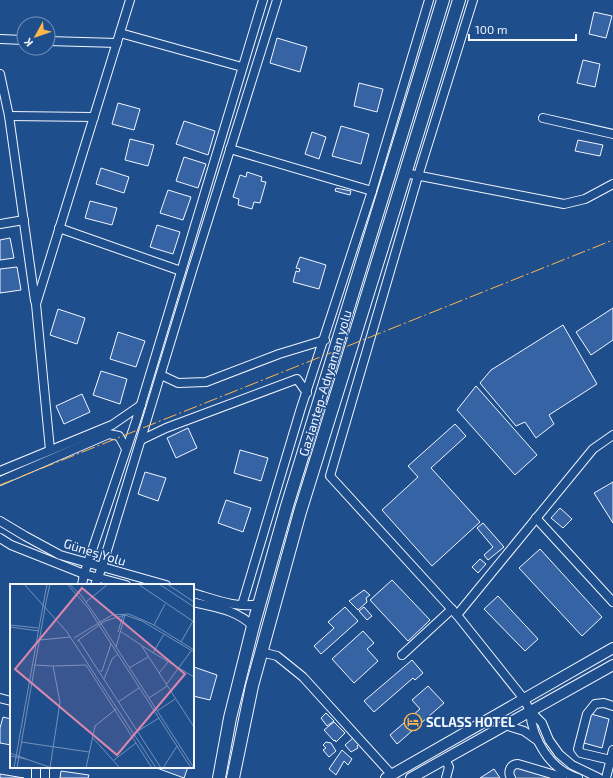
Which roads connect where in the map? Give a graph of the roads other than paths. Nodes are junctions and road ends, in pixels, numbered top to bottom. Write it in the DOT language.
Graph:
graph roads {
  1 [pos="130,0"];
  2 [pos="263,0"];
  3 [pos="277,0"];
  4 [pos="429,0"];
  5 [pos="443,0"];
  6 [pos="459,0"];
  7 [pos="473,0"];
  8 [pos="120,33"];
  9 [pos="0,39"];
  10 [pos="16,40"];
  11 [pos="56,41"];
  12 [pos="117,43"];
  13 [pos="242,67"];
  14 [pos="0,74"];
  15 [pos="9,116"];
  16 [pos="94,117"];
  17 [pos="543,118"];
  18 [pos="613,134"];
  19 [pos="230,149"];
  20 [pos="405,173"];
  21 [pos="418,176"];
  22 [pos="613,184"];
  23 [pos="372,191"];
  24 [pos="24,220"];
  25 [pos="0,224"];
  26 [pos="60,228"];
  27 [pos="181,271"];
  28 [pos="36,304"];
  29 [pos="325,340"];
  30 [pos="160,375"];
  31 [pos="306,393"];
  32 [pos="141,405"];
  33 [pos="613,435"];
  34 [pos="141,440"];
  35 [pos="126,449"];
  36 [pos="50,450"];
  37 [pos="0,471"];
  38 [pos="0,481"];
  39 [pos="536,518"];
  40 [pos="0,521"];
  41 [pos="0,538"];
  42 [pos="88,563"];
  43 [pos="102,567"];
  44 [pos="84,574"];
  45 [pos="96,581"];
  46 [pos="82,584"];
  47 [pos="118,584"];
  48 [pos="162,584"];
  49 [pos="194,593"];
  50 [pos="194,602"];
  51 [pos="613,602"];
  52 [pos="259,604"];
  53 [pos="242,606"];
  54 [pos="455,612"];
  55 [pos="252,626"];
  56 [pos="613,648"];
  57 [pos="261,652"];
  58 [pos="402,655"];
  59 [pos="613,665"];
  60 [pos="0,698"];
  61 [pos="524,700"];
  62 [pos="10,701"];
  63 [pos="613,706"];
  64 [pos="530,711"];
  65 [pos="505,725"];
  66 [pos="538,742"];
  67 [pos="613,750"];
  68 [pos="445,759"];
  69 [pos="611,760"];
  70 [pos="389,776"];
  71 [pos="562,777"];
  72 [pos="219,778"];
  73 [pos="233,778"];
  74 [pos="412,778"];
  75 [pos="446,778"];
  76 [pos="511,778"];
  77 [pos="578,778"];
  78 [pos="599,778"];
  79 [pos="606,778"];
  1 -- 8 [label="street"];
  2 -- 13 [label="street"];
  3 -- 19 [label="street"];
  4 -- 23 [label="street"];
  5 -- 52 [label="highway, Gaziantep-Adıyaman yolu"];
  6 -- 20 [label="highway, Gaziantep-Adıyaman yolu"];
  7 -- 21 [label="street"];
  8 -- 12 [label="street"];
  8 -- 13 [label="street"];
  9 -- 10 [label="street"];
  11 -- 12 [label="street"];
  12 -- 16 [label="street"];
  13 -- 27 [label="street"];
  14 -- 15 [label="street"];
  15 -- 16 [label="street"];
  15 -- 24 [label="street"];
  16 -- 26 [label="street"];
  17 -- 18 [label="street"];
  19 -- 23 [label="street"];
  19 -- 30 [label="street"];
  20 -- 21 [label="street"];
  20 -- 57 [label="highway, Gaziantep-Adıyaman yolu"];
  21 -- 22 [label="street"];
  21 -- 54 [label="street"];
  23 -- 29 [label="street"];
  24 -- 25 [label="street"];
  24 -- 28 [label="street"];
  26 -- 27 [label="street"];
  26 -- 28 [label="street"];
  27 -- 32 [label="street"];
  28 -- 36 [label="street"];
  29 -- 30 [label="street"];
  29 -- 31 [label="street"];
  30 -- 34 [label="street"];
  31 -- 34 [label="street"];
  31 -- 53 [label="street"];
  32 -- 35 [label="street"];
  32 -- 36 [label="street"];
  33 -- 39 [label="street"];
  34 -- 43 [label="street"];
  35 -- 38 [label="street"];
  35 -- 42 [label="street"];
  36 -- 37 [label="street"];
  39 -- 51 [label="street"];
  39 -- 54 [label="street"];
  40 -- 42 [label="street, Güneş Yolu"];
  41 -- 44 [label="street, Güneş Yolu"];
  42 -- 43 [label="street, Güneş Yolu"];
  42 -- 44 [label="street"];
  43 -- 45 [label="street"];
  43 -- 48 [label="street, Güneş Yolu"];
  44 -- 45 [label="street, Güneş Yolu"];
  44 -- 46 [label="street"];
  45 -- 47 [label="street, Güneş Yolu"];
  49 -- 53 [label="street"];
  50 -- 55 [label="street"];
  52 -- 53 [label="street"];
  52 -- 55 [label="highway, Gaziantep-Adıyaman yolu"];
  54 -- 58 [label="street"];
  54 -- 61 [label="street"];
  55 -- 72 [label="highway, Gaziantep-Adıyaman yolu"];
  56 -- 61 [label="main road"];
  57 -- 70 [label="street"];
  57 -- 73 [label="highway, Gaziantep-Adıyaman yolu"];
  59 -- 64 [label="main road"];
  60 -- 62 [label="street"];
  61 -- 64 [label="street"];
  61 -- 70 [label="main road"];
  63 -- 69 [label="street"];
  64 -- 65 [label="main road"];
  64 -- 66 [label="street"];
  64 -- 78 [label="street"];
  65 -- 66 [label="street"];
  65 -- 68 [label="main road"];
  66 -- 77 [label="street"];
  67 -- 69 [label="street"];
  68 -- 74 [label="main road"];
  68 -- 75 [label="street"];
  69 -- 79 [label="street"];
  71 -- 76 [label="street"];
}
